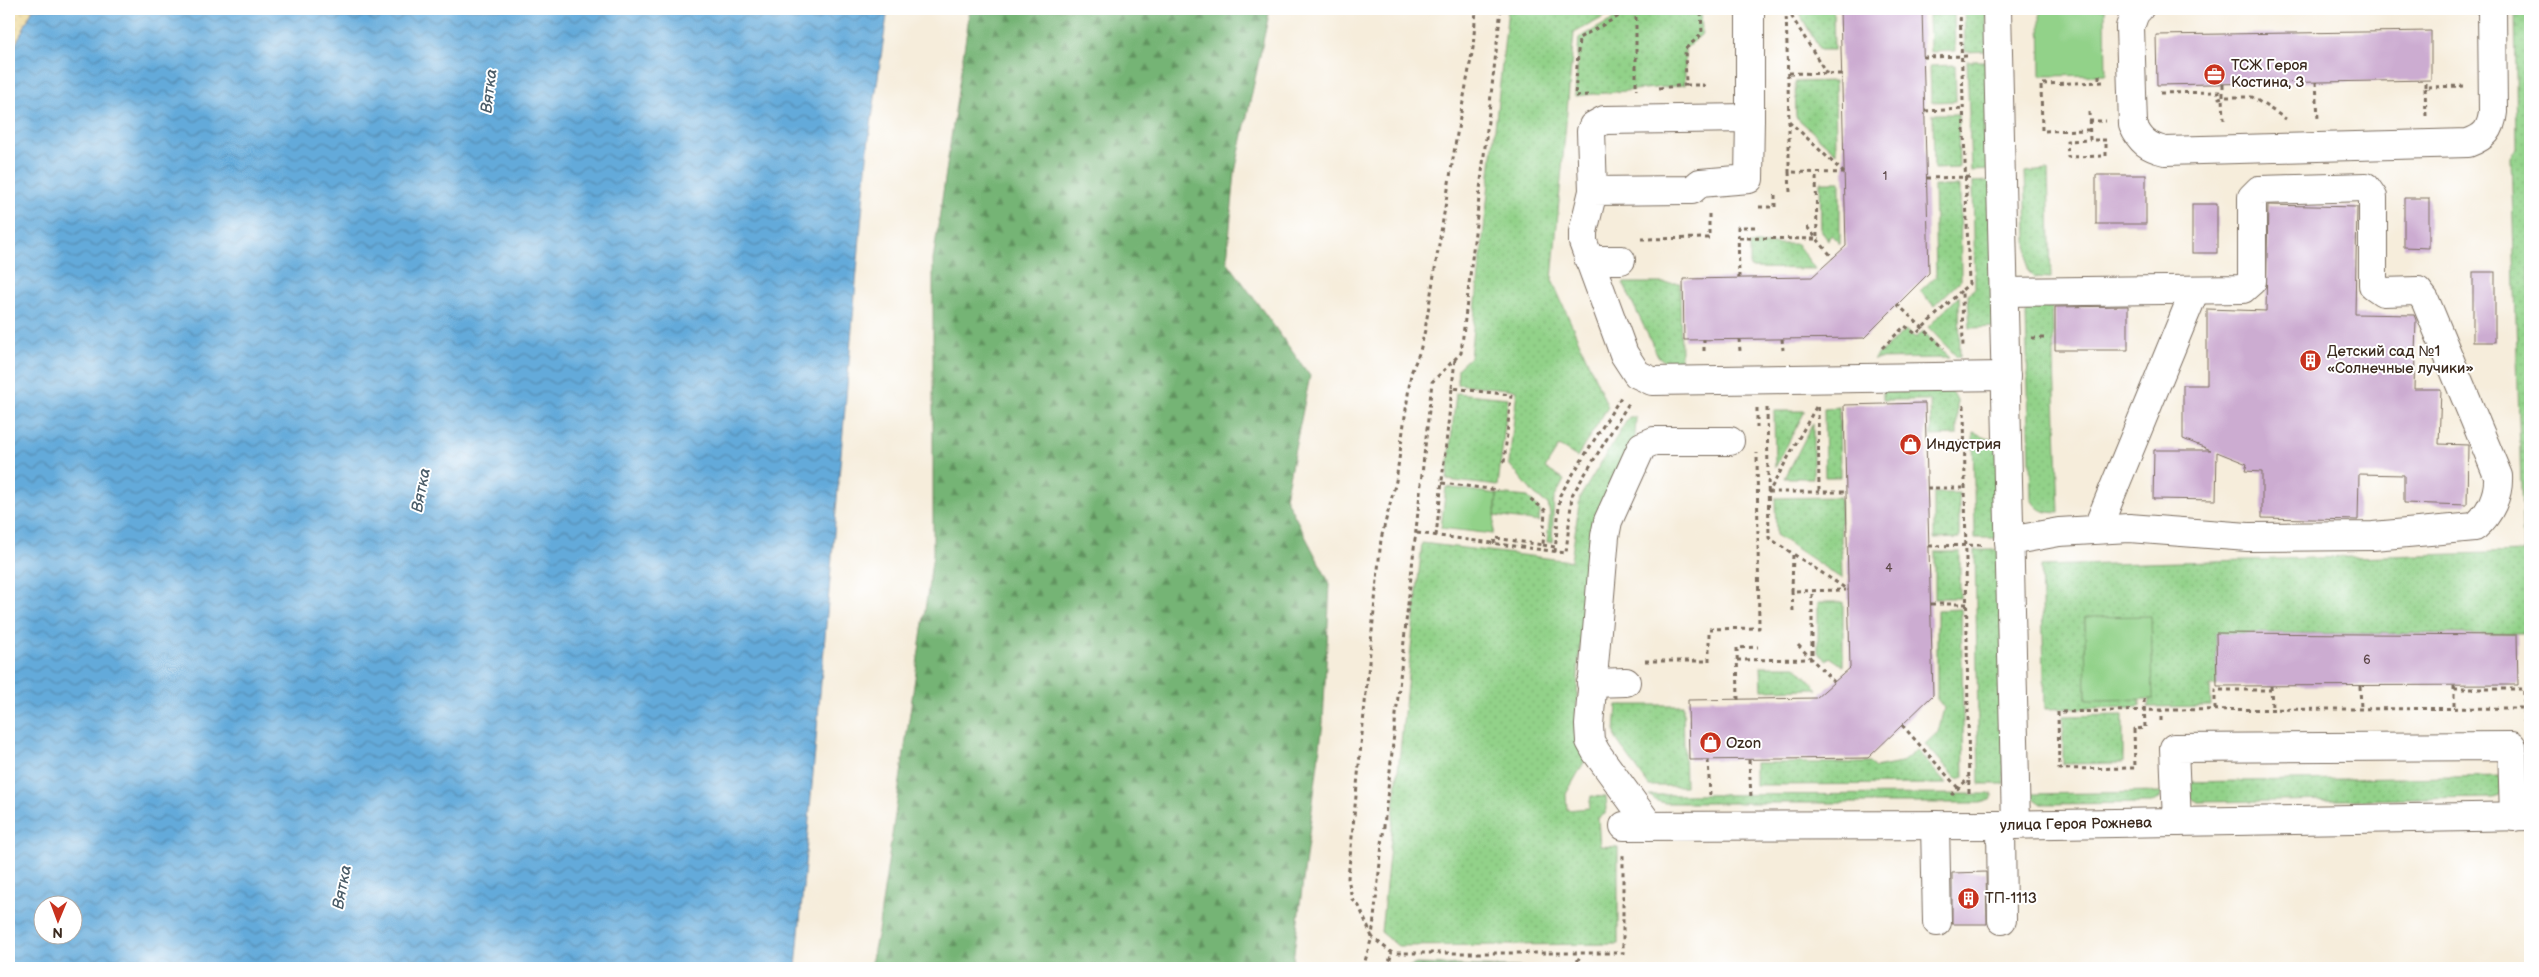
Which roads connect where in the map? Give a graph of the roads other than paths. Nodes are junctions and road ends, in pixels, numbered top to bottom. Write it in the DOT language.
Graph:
graph roads {
  1 [pos="1750,9"];
  2 [pos="1997,9"];
  3 [pos="2492,9"];
  4 [pos="2148,12"];
  5 [pos="1750,118"];
  6 [pos="1593,191"];
  7 [pos="2195,290"];
  8 [pos="2004,292"];
  9 [pos="2006,376"];
  10 [pos="1730,441"];
  11 [pos="2097,529"];
  12 [pos="2009,543"];
  13 [pos="1633,671"];
  14 [pos="1591,683"];
  15 [pos="2522,817"];
  16 [pos="2176,822"];
  17 [pos="2009,825"];
  18 [pos="1935,826"];
  19 [pos="2002,920"];
  20 [pos="1938,922"];
  1 -- 5 [label="street"];
  2 -- 8 [label="street"];
  3 -- 4 [label="street"];
  5 -- 6 [label="street"];
  5 -- 6 [label="street"];
  6 -- 9 [label="street"];
  7 -- 8 [label="street"];
  7 -- 11 [label="street"];
  7 -- 11 [label="street"];
  8 -- 9 [label="street"];
  9 -- 12 [label="street"];
  10 -- 14 [label="street"];
  11 -- 12 [label="street"];
  12 -- 17 [label="street"];
  13 -- 14 [label="street"];
  14 -- 18 [label="street, улица Героя Рожнева"];
  15 -- 16 [label="street, улица Героя Рожнева"];
  15 -- 16 [label="street"];
  16 -- 17 [label="street, улица Героя Рожнева"];
  17 -- 18 [label="street, улица Героя Рожнева"];
  17 -- 19 [label="street"];
  18 -- 20 [label="street"];
}
